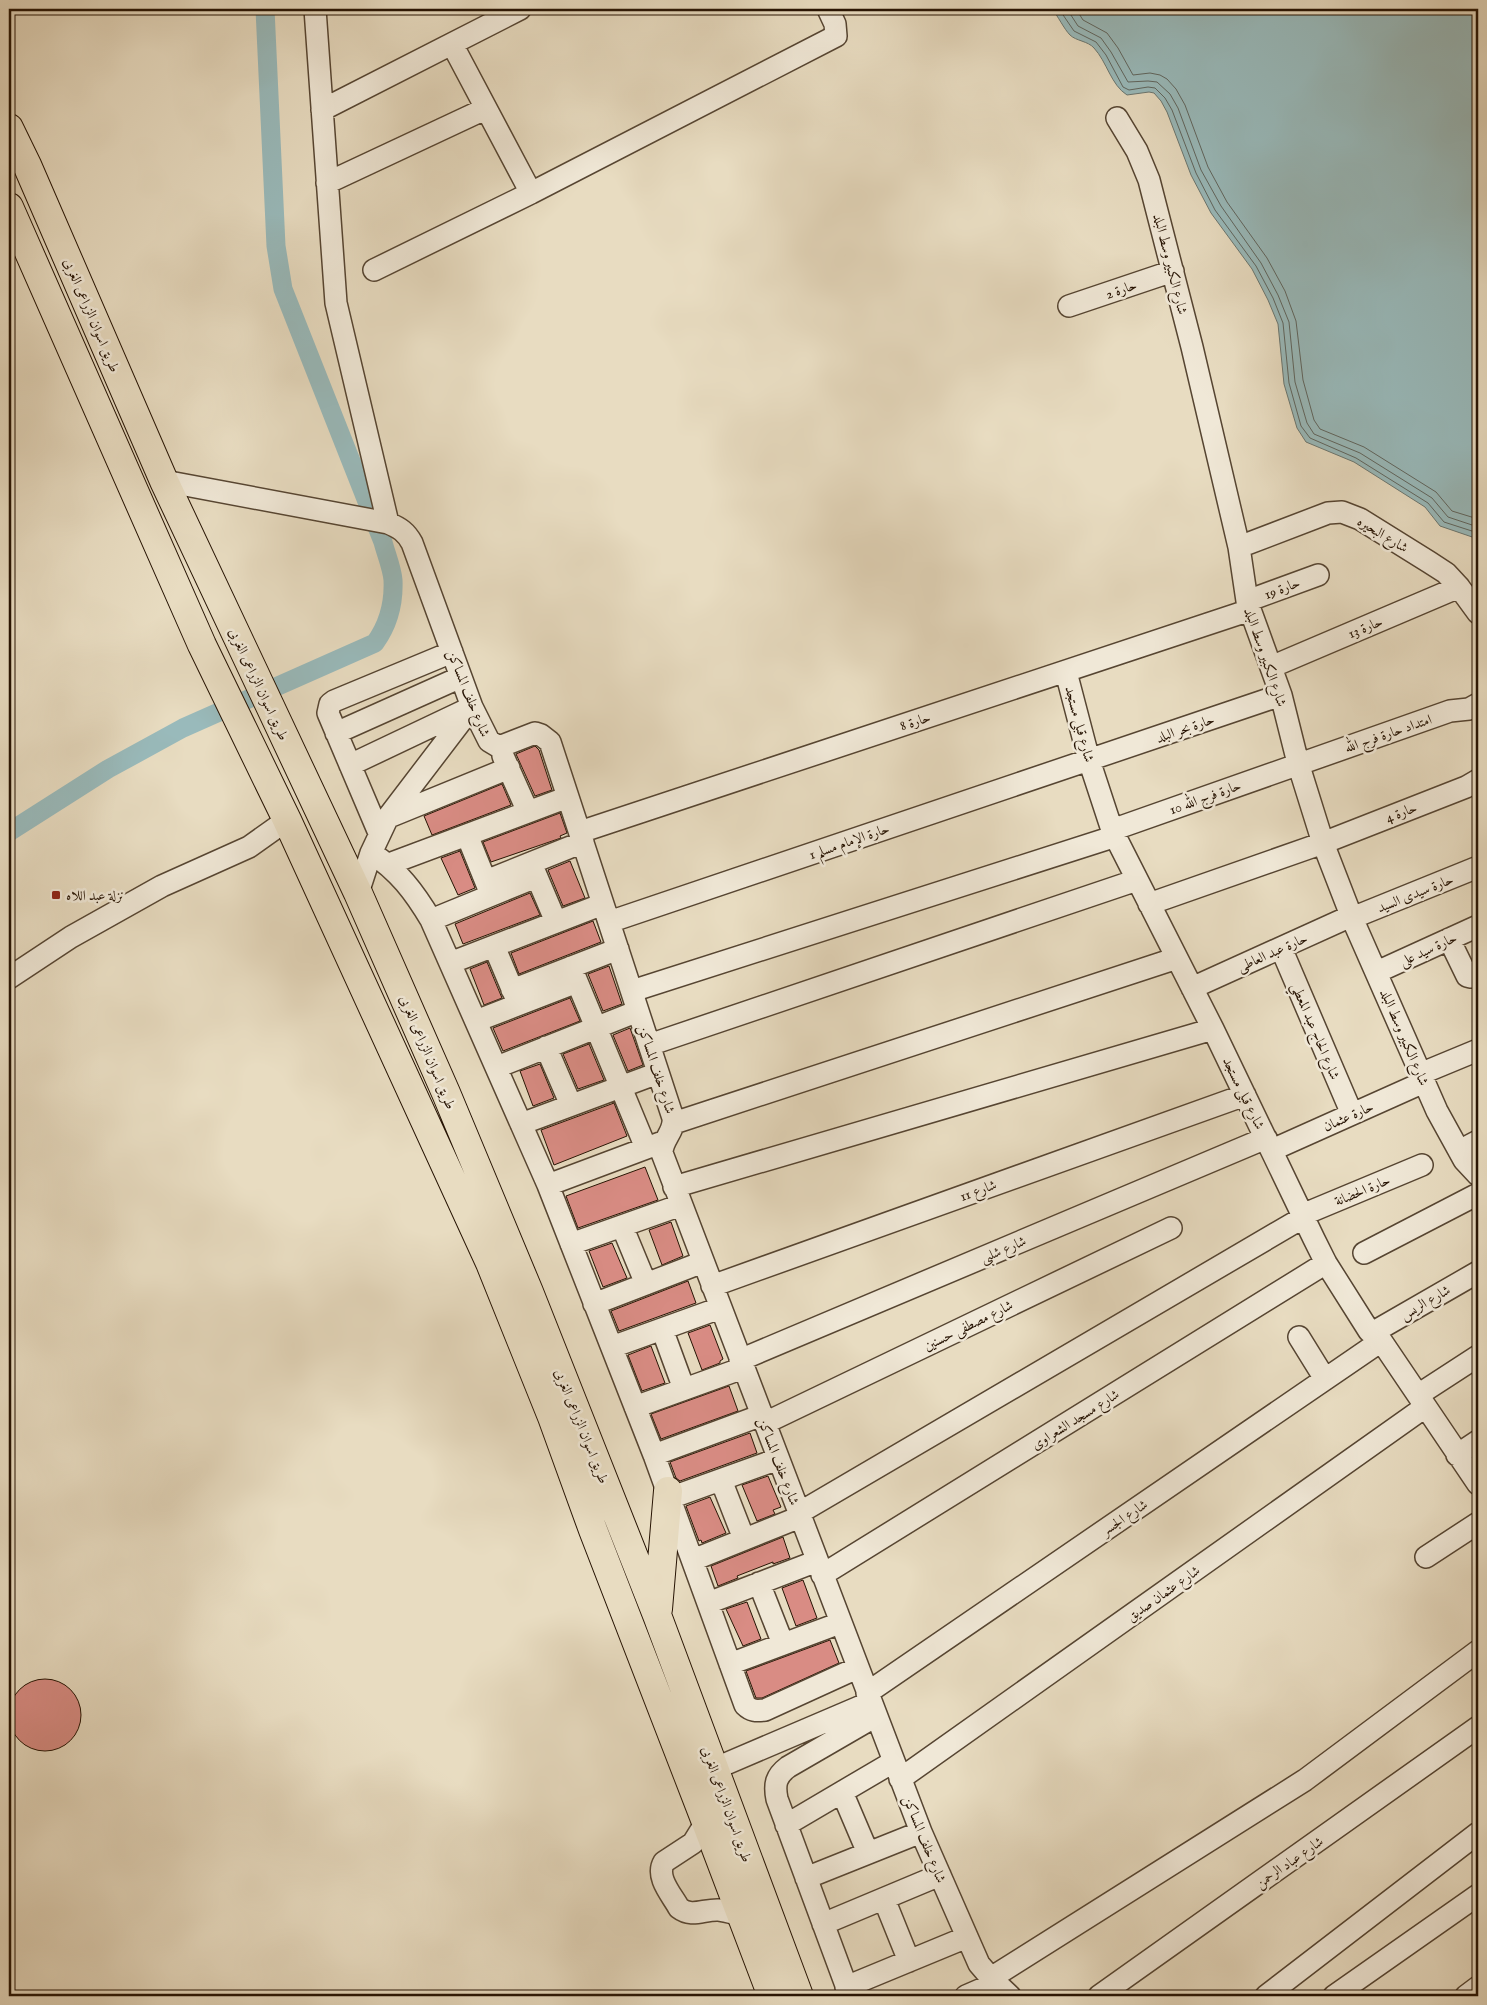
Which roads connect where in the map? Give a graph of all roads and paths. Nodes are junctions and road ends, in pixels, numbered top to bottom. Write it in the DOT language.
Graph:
graph roads {
  1 [pos="315,9"];
  2 [pos="828,9"];
  3 [pos="508,11"];
  4 [pos="452,44"];
  5 [pos="485,109"];
  6 [pos="322,110"];
  7 [pos="1117,118"];
  8 [pos="9,128"];
  9 [pos="18,169"];
  10 [pos="327,183"];
  11 [pos="530,193"];
  12 [pos="9,207"];
  13 [pos="374,270"];
  14 [pos="1173,271"];
  15 [pos="1069,306"];
  16 [pos="164,481"];
  17 [pos="384,523"];
  18 [pos="1239,547"];
  19 [pos="1318,574"];
  20 [pos="1459,587"];
  21 [pos="1248,606"];
  22 [pos="1478,613"];
  23 [pos="452,652"];
  24 [pos="1271,667"];
  25 [pos="1066,672"];
  26 [pos="461,677"];
  27 [pos="1281,695"];
  28 [pos="1478,704"];
  29 [pos="472,707"];
  30 [pos="336,733"];
  31 [pos="499,746"];
  32 [pos="1089,760"];
  33 [pos="1298,763"];
  34 [pos="350,765"];
  35 [pos="509,768"];
  36 [pos="1478,780"];
  37 [pos="568,796"];
  38 [pos="528,812"];
  39 [pos="288,820"];
  40 [pos="384,825"];
  41 [pos="1114,833"];
  42 [pos="467,835"];
  43 [pos="581,837"];
  44 [pos="1323,843"];
  45 [pos="371,853"];
  46 [pos="389,864"];
  47 [pos="1478,867"];
  48 [pos="534,870"];
  49 [pos="1137,880"];
  50 [pos="488,888"];
  51 [pos="358,893"];
  52 [pos="1149,904"];
  53 [pos="606,913"];
  54 [pos="1352,917"];
  55 [pos="431,920"];
  56 [pos="556,922"];
  57 [pos="1478,926"];
  58 [pos="1449,939"];
  59 [pos="494,946"];
  60 [pos="1281,948"];
  61 [pos="618,949"];
  62 [pos="1177,958"];
  63 [pos="450,963"];
  64 [pos="1377,972"];
  65 [pos="1478,974"];
  66 [pos="574,975"];
  67 [pos="9,978"];
  68 [pos="1192,988"];
  69 [pos="515,998"];
  70 [pos="635,1001"];
  71 [pos="476,1021"];
  72 [pos="596,1028"];
  73 [pos="1213,1028"];
  74 [pos="649,1045"];
  75 [pos="546,1047"];
  76 [pos="1478,1050"];
  77 [pos="497,1067"];
  78 [pos="658,1073"];
  79 [pos="1422,1078"];
  80 [pos="620,1087"];
  81 [pos="1245,1095"];
  82 [pos="571,1105"];
  83 [pos="1352,1114"];
  84 [pos="674,1123"];
  85 [pos="521,1124"];
  86 [pos="1478,1141"];
  87 [pos="1269,1144"];
  88 [pos="654,1145"];
  89 [pos="1459,1150"];
  90 [pos="1422,1165"];
  91 [pos="1478,1175"];
  92 [pos="548,1185"];
  93 [pos="1478,1194"];
  94 [pos="678,1196"];
  95 [pos="1303,1216"];
  96 [pos="622,1226"];
  97 [pos="1171,1228"];
  98 [pos="571,1244"];
  99 [pos="1364,1253"];
  100 [pos="703,1262"];
  101 [pos="1326,1263"];
  102 [pos="1478,1272"];
  103 [pos="646,1284"];
  104 [pos="712,1286"];
  105 [pos="594,1304"];
  106 [pos="720,1308"];
  107 [pos="662,1329"];
  108 [pos="1299,1337"];
  109 [pos="1377,1337"];
  110 [pos="612,1347"];
  111 [pos="1478,1356"];
  112 [pos="742,1364"];
  113 [pos="1325,1379"];
  114 [pos="684,1390"];
  115 [pos="1421,1401"];
  116 [pos="635,1407"];
  117 [pos="763,1419"];
  118 [pos="1478,1441"];
  119 [pos="654,1454"];
  120 [pos="1457,1455"];
  121 [pos="778,1459"];
  122 [pos="721,1480"];
  123 [pos="1478,1484"];
  124 [pos="669,1495"];
  125 [pos="799,1515"];
  126 [pos="1478,1523"];
  127 [pos="744,1539"];
  128 [pos="1426,1557"];
  129 [pos="693,1560"];
  130 [pos="820,1568"];
  131 [pos="759,1584"];
  132 [pos="708,1603"];
  133 [pos="657,1615"];
  134 [pos="840,1623"];
  135 [pos="783,1644"];
  136 [pos="1478,1651"];
  137 [pos="730,1664"];
  138 [pos="857,1668"];
  139 [pos="871,1704"];
  140 [pos="694,1714"];
  141 [pos="667,1724"];
  142 [pos="1478,1727"];
  143 [pos="714,1769"];
  144 [pos="897,1770"];
  145 [pos="842,1792"];
  146 [pos="706,1822"];
  147 [pos="786,1825"];
  148 [pos="921,1832"];
  149 [pos="1478,1833"];
  150 [pos="868,1853"];
  151 [pos="940,1875"];
  152 [pos="806,1878"];
  153 [pos="1478,1895"];
  154 [pos="884,1899"];
  155 [pos="742,1917"];
  156 [pos="823,1924"];
  157 [pos="967,1937"];
  158 [pos="909,1961"];
  159 [pos="999,1986"];
  160 [pos="1478,1988"];
  161 [pos="848,1991"];
  162 [pos="772,1996"];
  163 [pos="799,1996"];
  164 [pos="966,1996"];
  165 [pos="1100,1996"];
  166 [pos="1266,1996"];
  167 [pos="1334,1996"];
  168 [pos="1466,1996"];
  1 -- 6 [label="street"];
  2 -- 11 [label="street"];
  3 -- 4 [label="street"];
  4 -- 5 [label="street"];
  4 -- 6 [label="street"];
  5 -- 10 [label="street"];
  5 -- 11 [label="street"];
  6 -- 10 [label="street"];
  7 -- 14 [label="street, شارع الكبير وسط البلد"];
  8 -- 9 [label="main road, طريق اسوان الزراعى الغربى"];
  9 -- 16 [label="main road, طريق اسوان الزراعى الغربى"];
  10 -- 17 [label="street"];
  11 -- 13 [label="street"];
  12 -- 39 [label="main road, طريق اسوان الزراعى الغربى"];
  14 -- 15 [label="street, حارة 2"];
  14 -- 18 [label="street, شارع الكبير وسط البلد"];
  16 -- 17 [label="street, شارع خلف المساكن"];
  16 -- 51 [label="main road, طريق اسوان الزراعى الغربى"];
  17 -- 23 [label="street, شارع خلف المساكن"];
  18 -- 20 [label="street, شارع البحيره"];
  18 -- 21 [label="street, شارع الكبير وسط البلد"];
  19 -- 21 [label="street, حارة 19"];
  20 -- 22 [label="street, شارع البحيره"];
  20 -- 24 [label="street, حارة 13"];
  21 -- 24 [label="street, شارع الكبير وسط البلد"];
  21 -- 25 [label="street, حارة 8"];
  23 -- 26 [label="street, شارع خلف المساكن"];
  23 -- 30 [label="street"];
  24 -- 27 [label="street, شارع الكبير وسط البلد"];
  25 -- 32 [label="street, شارع قبلى مستجد"];
  25 -- 43 [label="street, حارة 8"];
  26 -- 29 [label="street, شارع خلف المساكن"];
  26 -- 30 [label="street"];
  27 -- 32 [label="street, حارة بحر البلد"];
  27 -- 33 [label="street, شارع الكبير وسط البلد"];
  28 -- 33 [label="street, امتداد حارة فرج الله"];
  29 -- 31 [label="street, شارع خلف المساكن"];
  29 -- 34 [label="street"];
  29 -- 40 [label="street"];
  30 -- 34 [label="street"];
  31 -- 35 [label="street"];
  31 -- 37 [label="street, شارع خلف المساكن"];
  32 -- 41 [label="street, شارع قبلى مستجد"];
  32 -- 53 [label="street, حارة الإمام مسلم 1"];
  33 -- 41 [label="street, حارة فرج الله 10"];
  33 -- 44 [label="street, شارع الكبير وسط البلد"];
  34 -- 40 [label="street"];
  35 -- 38 [label="street"];
  35 -- 40 [label="street"];
  36 -- 44 [label="street, حارة 4"];
  37 -- 38 [label="street"];
  37 -- 43 [label="street, شارع خلف المساكن"];
  38 -- 42 [label="street"];
  39 -- 67 [label="street"];
  39 -- 141 [label="main road, طريق اسوان الزراعى الغربى"];
  40 -- 45 [label="street"];
  41 -- 49 [label="street, شارع قبلى مستجد"];
  41 -- 70 [label="street, حارة فرج الله 10"];
  42 -- 46 [label="street"];
  42 -- 50 [label="street"];
  43 -- 48 [label="street, حارة 8"];
  43 -- 53 [label="street, شارع خلف المساكن"];
  44 -- 52 [label="street"];
  44 -- 54 [label="street, شارع الكبير وسط البلد"];
  45 -- 46 [label="street"];
  45 -- 51 [label="street"];
  46 -- 55 [label="street"];
  47 -- 54 [label="street, حارة سيدى السيد"];
  48 -- 50 [label="street, حارة 8"];
  48 -- 56 [label="street"];
  49 -- 52 [label="street, شارع قبلى مستجد"];
  49 -- 74 [label="street"];
  50 -- 55 [label="street, حارة 8"];
  51 -- 133 [label="main road, طريق اسوان الزراعى الغربى"];
  52 -- 62 [label="street, شارع قبلى مستجد"];
  53 -- 56 [label="street, حارة الإمام مسلم 1"];
  53 -- 61 [label="street, شارع خلف المساكن"];
  54 -- 60 [label="street, حارة عبد العاطى"];
  54 -- 64 [label="street, شارع الكبير وسط البلد"];
  55 -- 63 [label="street"];
  56 -- 59 [label="street, حارة الإمام مسلم 1"];
  57 -- 58 [label="street, حارة سيد على"];
  58 -- 64 [label="street, حارة سيد على"];
  58 -- 65 [label="street"];
  59 -- 63 [label="street, حارة الإمام مسلم 1"];
  59 -- 69 [label="street"];
  60 -- 68 [label="street, حارة عبد العاطى"];
  60 -- 83 [label="street, شارع الحاج عبد المعطي"];
  61 -- 66 [label="street"];
  61 -- 70 [label="street, شارع خلف المساكن"];
  62 -- 68 [label="street, شارع قبلى مستجد"];
  62 -- 84 [label="street"];
  63 -- 71 [label="street"];
  64 -- 79 [label="street, شارع الكبير وسط البلد"];
  66 -- 69 [label="street"];
  66 -- 72 [label="street"];
  68 -- 73 [label="street, شارع قبلى مستجد"];
  69 -- 71 [label="street"];
  70 -- 72 [label="street, حارة فرج الله 10"];
  70 -- 74 [label="street, شارع خلف المساكن"];
  71 -- 77 [label="street"];
  72 -- 75 [label="street, حارة فرج الله 10"];
  72 -- 80 [label="street"];
  73 -- 81 [label="street, شارع قبلى مستجد"];
  73 -- 94 [label="street"];
  74 -- 78 [label="street, شارع خلف المساكن"];
  75 -- 77 [label="street, حارة فرج الله 10"];
  75 -- 82 [label="street"];
  76 -- 79 [label="street, حارة عثمان"];
  77 -- 85 [label="street"];
  78 -- 80 [label="street"];
  78 -- 84 [label="street, شارع خلف المساكن"];
  79 -- 83 [label="street, حارة عثمان"];
  79 -- 89 [label="street, شارع الكبير وسط البلد"];
  80 -- 82 [label="street"];
  80 -- 88 [label="street"];
  81 -- 87 [label="street, شارع قبلى مستجد"];
  81 -- 104 [label="street, شارع 11"];
  82 -- 85 [label="street"];
  83 -- 87 [label="street, حارة عثمان"];
  84 -- 88 [label="street, شارع خلف المساكن"];
  85 -- 92 [label="street"];
  86 -- 89 [label="street"];
  87 -- 95 [label="street, شارع قبلى مستجد"];
  87 -- 112 [label="street, شارع شلبى"];
  88 -- 92 [label="street"];
  88 -- 94 [label="street, شارع خلف المساكن"];
  89 -- 91 [label="street, شارع الكبير وسط البلد"];
  90 -- 95 [label="street, حارة الحضانة"];
  92 -- 98 [label="street"];
  93 -- 99 [label="street"];
  94 -- 96 [label="street"];
  94 -- 100 [label="street, شارع خلف المساكن"];
  95 -- 101 [label="street, شارع قبلى مستجد"];
  95 -- 125 [label="street, حارة الحضانة"];
  96 -- 98 [label="street"];
  96 -- 103 [label="street"];
  97 -- 117 [label="street, شارع مصطفى حسنين"];
  98 -- 105 [label="street"];
  100 -- 103 [label="street"];
  100 -- 104 [label="street, شارع خلف المساكن"];
  101 -- 109 [label="street, شارع قبلى مستجد"];
  101 -- 130 [label="street, شارع مسجد الشعراوى"];
  102 -- 109 [label="street, شارع الريس"];
  103 -- 105 [label="street"];
  104 -- 106 [label="street, شارع خلف المساكن"];
  105 -- 110 [label="street"];
  106 -- 107 [label="street"];
  106 -- 112 [label="street, شارع خلف المساكن"];
  107 -- 110 [label="street"];
  107 -- 114 [label="street"];
  108 -- 113 [label="street"];
  109 -- 113 [label="street, شارع الجسر"];
  109 -- 115 [label="street, شارع قبلى مستجد"];
  110 -- 116 [label="street"];
  111 -- 115 [label="street, شارع عثمان صديق"];
  112 -- 114 [label="street, شارع شلبى"];
  112 -- 117 [label="street, شارع خلف المساكن"];
  113 -- 139 [label="street, شارع الجسر"];
  114 -- 116 [label="street, شارع شلبى"];
  115 -- 120 [label="street, شارع قبلى مستجد"];
  115 -- 144 [label="street, شارع عثمان صديق"];
  116 -- 119 [label="street"];
  117 -- 119 [label="street, شارع مصطفى حسنين"];
  117 -- 121 [label="street, شارع خلف المساكن"];
  118 -- 120 [label="street"];
  119 -- 124 [label="street"];
  120 -- 123 [label="street, شارع قبلى مستجد"];
  121 -- 122 [label="street"];
  121 -- 125 [label="street, شارع خلف المساكن"];
  122 -- 124 [label="street"];
  122 -- 127 [label="street"];
  124 -- 129 [label="street"];
  124 -- 133 [label="main road"];
  125 -- 127 [label="street, حارة الحضانة"];
  125 -- 130 [label="street, شارع خلف المساكن"];
  126 -- 128 [label="street"];
  127 -- 129 [label="street, حارة الحضانة"];
  129 -- 132 [label="street"];
  130 -- 131 [label="street, شارع مسجد الشعراوى"];
  130 -- 134 [label="street, شارع خلف المساكن"];
  131 -- 132 [label="street, شارع مسجد الشعراوى"];
  131 -- 135 [label="street"];
  132 -- 137 [label="street"];
  133 -- 140 [label="main road, طريق اسوان الزراعى الغربى"];
  134 -- 135 [label="street"];
  134 -- 138 [label="street, شارع خلف المساكن"];
  135 -- 137 [label="street"];
  136 -- 159 [label="street"];
  137 -- 138 [label="street"];
  138 -- 139 [label="street, شارع خلف المساكن"];
  139 -- 143 [label="street"];
  139 -- 144 [label="street, شارع خلف المساكن"];
  139 -- 147 [label="street"];
  140 -- 141 [label="main road"];
  140 -- 143 [label="main road, طريق اسوان الزراعى الغربى"];
  141 -- 146 [label="main road, طريق اسوان الزراعى الغربى"];
  142 -- 165 [label="street, شارع عباد الرحمن"];
  143 -- 163 [label="main road, طريق اسوان الزراعى الغربى"];
  144 -- 145 [label="street, شارع عثمان صديق"];
  144 -- 148 [label="street, شارع خلف المساكن"];
  145 -- 147 [label="street, شارع عثمان صديق"];
  145 -- 150 [label="street"];
  146 -- 155 [label="main road, طريق اسوان الزراعى الغربى"];
  146 -- 155 [label="street"];
  147 -- 152 [label="street"];
  148 -- 150 [label="street"];
  148 -- 151 [label="street, شارع خلف المساكن"];
  149 -- 166 [label="street"];
  150 -- 152 [label="street"];
  151 -- 154 [label="street"];
  151 -- 157 [label="street, شارع خلف المساكن"];
  152 -- 156 [label="street"];
  153 -- 167 [label="street"];
  154 -- 156 [label="street"];
  154 -- 158 [label="street"];
  155 -- 162 [label="main road, طريق اسوان الزراعى الغربى"];
  156 -- 161 [label="street"];
  157 -- 158 [label="street"];
  157 -- 159 [label="street, شارع خلف المساكن"];
  158 -- 161 [label="street"];
  159 -- 164 [label="street"];
  160 -- 168 [label="street"];
}
